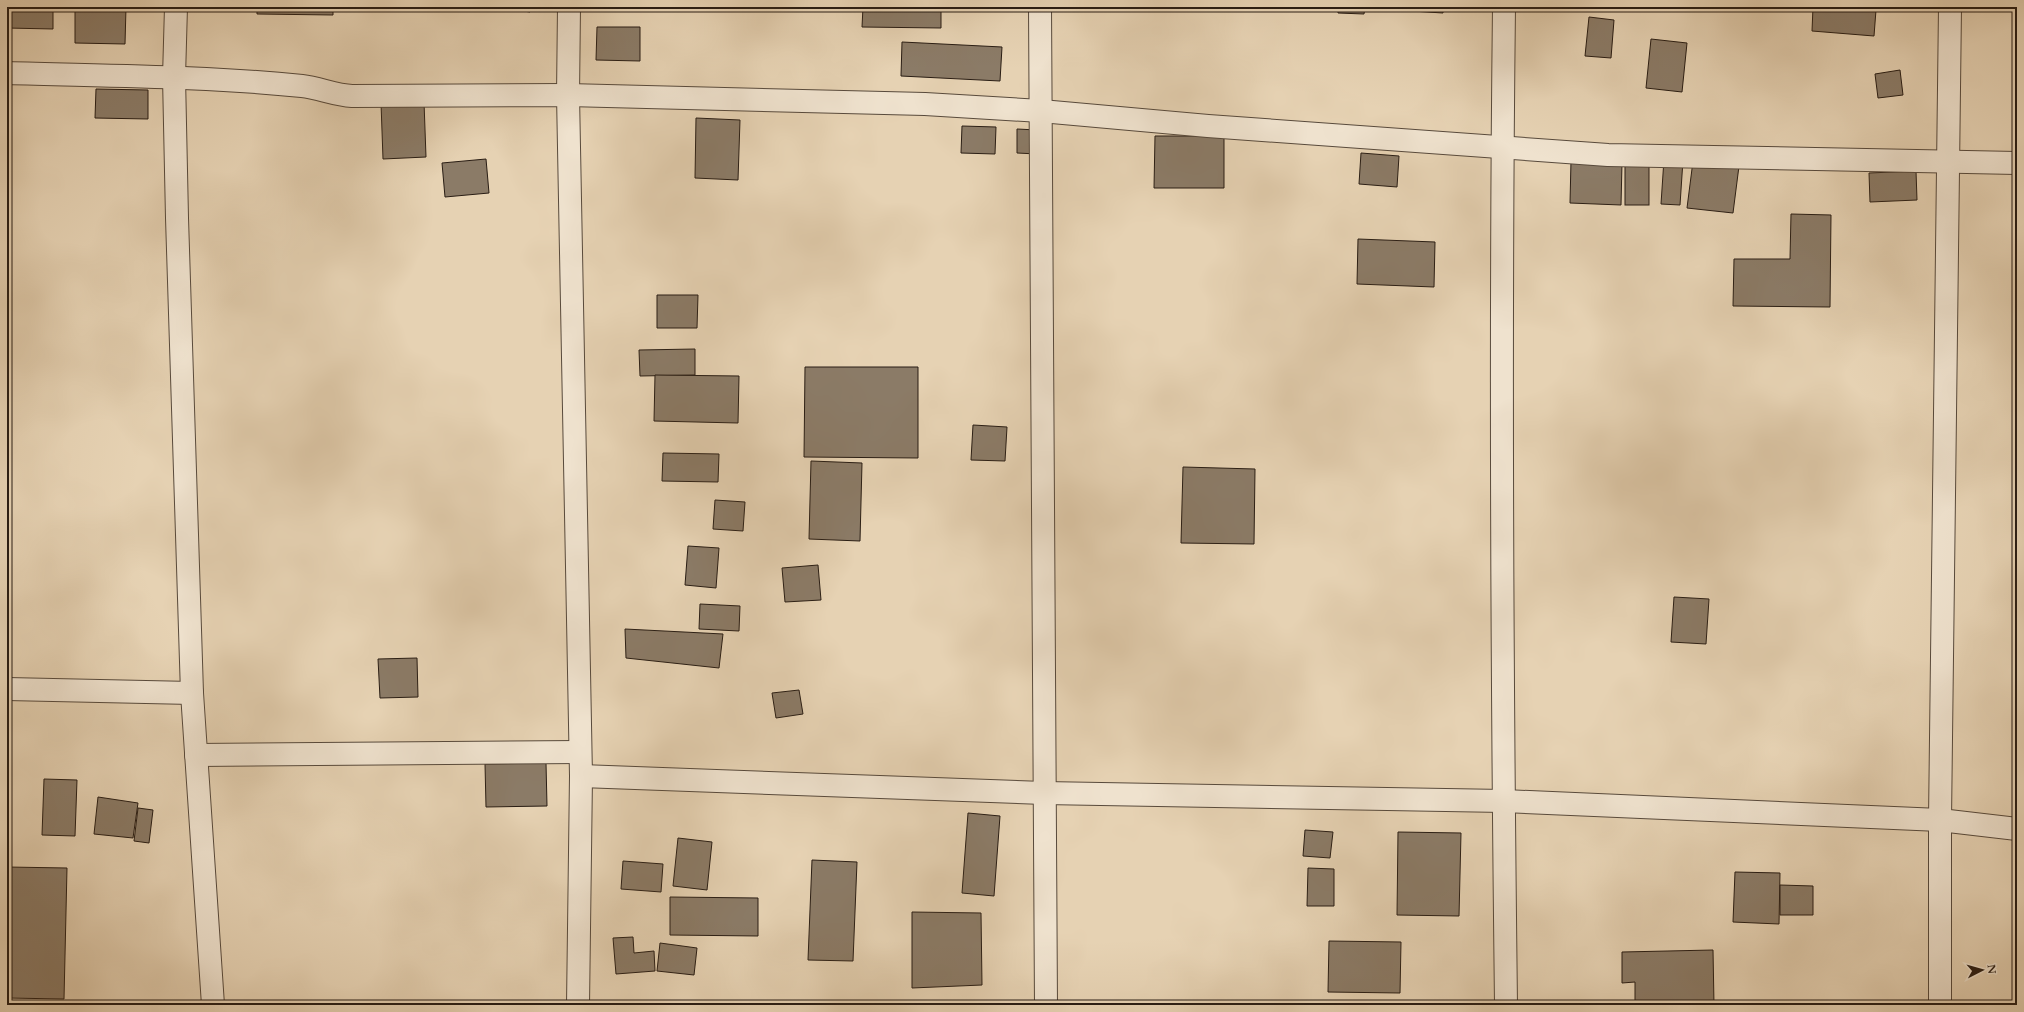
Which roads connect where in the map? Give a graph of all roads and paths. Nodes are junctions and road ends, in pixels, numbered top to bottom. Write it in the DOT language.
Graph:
graph roads {
  1 [pos="176,7"];
  2 [pos="569,7"];
  3 [pos="1040,7"];
  4 [pos="1504,7"];
  5 [pos="1950,7"];
  6 [pos="7,73"];
  7 [pos="174,77"];
  8 [pos="568,95"];
  9 [pos="1041,111"];
  10 [pos="1502,147"];
  11 [pos="1948,161"];
  12 [pos="2017,162"];
  13 [pos="7,689"];
  14 [pos="192,693"];
  15 [pos="580,752"];
  16 [pos="196,754"];
  17 [pos="581,776"];
  18 [pos="1044,793"];
  19 [pos="1504,801"];
  20 [pos="1940,820"];
  21 [pos="2017,829"];
  22 [pos="213,1005"];
  23 [pos="578,1005"];
  24 [pos="1046,1005"];
  25 [pos="1506,1005"];
  26 [pos="1940,1005"];
  1 -- 7 [label="street"];
  2 -- 8 [label="street"];
  3 -- 9 [label="street"];
  4 -- 10 [label="street"];
  5 -- 11 [label="street"];
  6 -- 7 [label="street"];
  7 -- 8 [label="street"];
  7 -- 14 [label="street"];
  8 -- 9 [label="street"];
  8 -- 15 [label="street"];
  9 -- 10 [label="street"];
  9 -- 18 [label="street"];
  10 -- 11 [label="street"];
  10 -- 19 [label="street"];
  11 -- 12 [label="street"];
  11 -- 20 [label="street"];
  13 -- 14 [label="street"];
  14 -- 16 [label="street"];
  15 -- 16 [label="street"];
  15 -- 17 [label="street"];
  16 -- 22 [label="street"];
  17 -- 18 [label="street"];
  17 -- 23 [label="street"];
  18 -- 19 [label="street"];
  18 -- 24 [label="street"];
  19 -- 20 [label="street"];
  19 -- 25 [label="street"];
  20 -- 21 [label="street"];
  20 -- 26 [label="street"];
}
